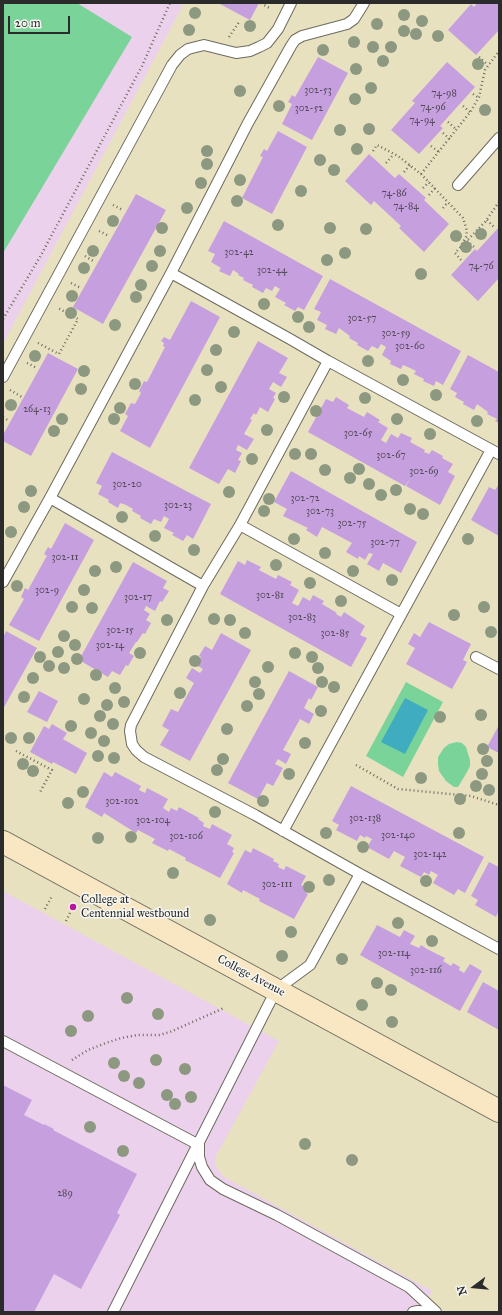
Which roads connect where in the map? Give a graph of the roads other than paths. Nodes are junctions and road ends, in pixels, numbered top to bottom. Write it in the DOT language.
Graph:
graph roads {
  1 [pos="291,3"];
  2 [pos="364,3"];
  3 [pos="499,138"];
  4 [pos="458,185"];
  5 [pos="171,273"];
  6 [pos="328,361"];
  7 [pos="3,377"];
  8 [pos="495,452"];
  9 [pos="50,498"];
  10 [pos="240,525"];
  11 [pos="3,582"];
  12 [pos="203,586"];
  13 [pos="401,614"];
  14 [pos="476,657"];
  15 [pos="499,669"];
  16 [pos="283,831"];
  17 [pos="3,842"];
  18 [pos="360,874"];
  19 [pos="499,949"];
  20 [pos="276,990"];
  21 [pos="3,1041"];
  22 [pos="499,1111"];
  23 [pos="198,1145"];
  24 [pos="113,1312"];
  25 [pos="413,1312"];
  26 [pos="435,1312"];
  1 -- 7 [label="lane"];
  2 -- 5 [label="lane"];
  3 -- 4 [label="lane"];
  5 -- 6 [label="lane"];
  5 -- 9 [label="lane"];
  6 -- 8 [label="lane"];
  6 -- 10 [label="lane"];
  8 -- 13 [label="lane"];
  9 -- 11 [label="lane"];
  9 -- 12 [label="lane"];
  10 -- 12 [label="lane"];
  10 -- 13 [label="lane"];
  12 -- 16 [label="lane"];
  13 -- 16 [label="lane"];
  14 -- 15 [label="lane"];
  16 -- 18 [label="lane"];
  17 -- 20 [label="main road, College Avenue"];
  18 -- 19 [label="lane"];
  18 -- 20 [label="lane"];
  20 -- 22 [label="main road, College Avenue"];
  20 -- 23 [label="lane"];
  21 -- 23 [label="lane"];
  23 -- 24 [label="lane"];
  23 -- 26 [label="lane"];
  25 -- 26 [label="lane"];
}
